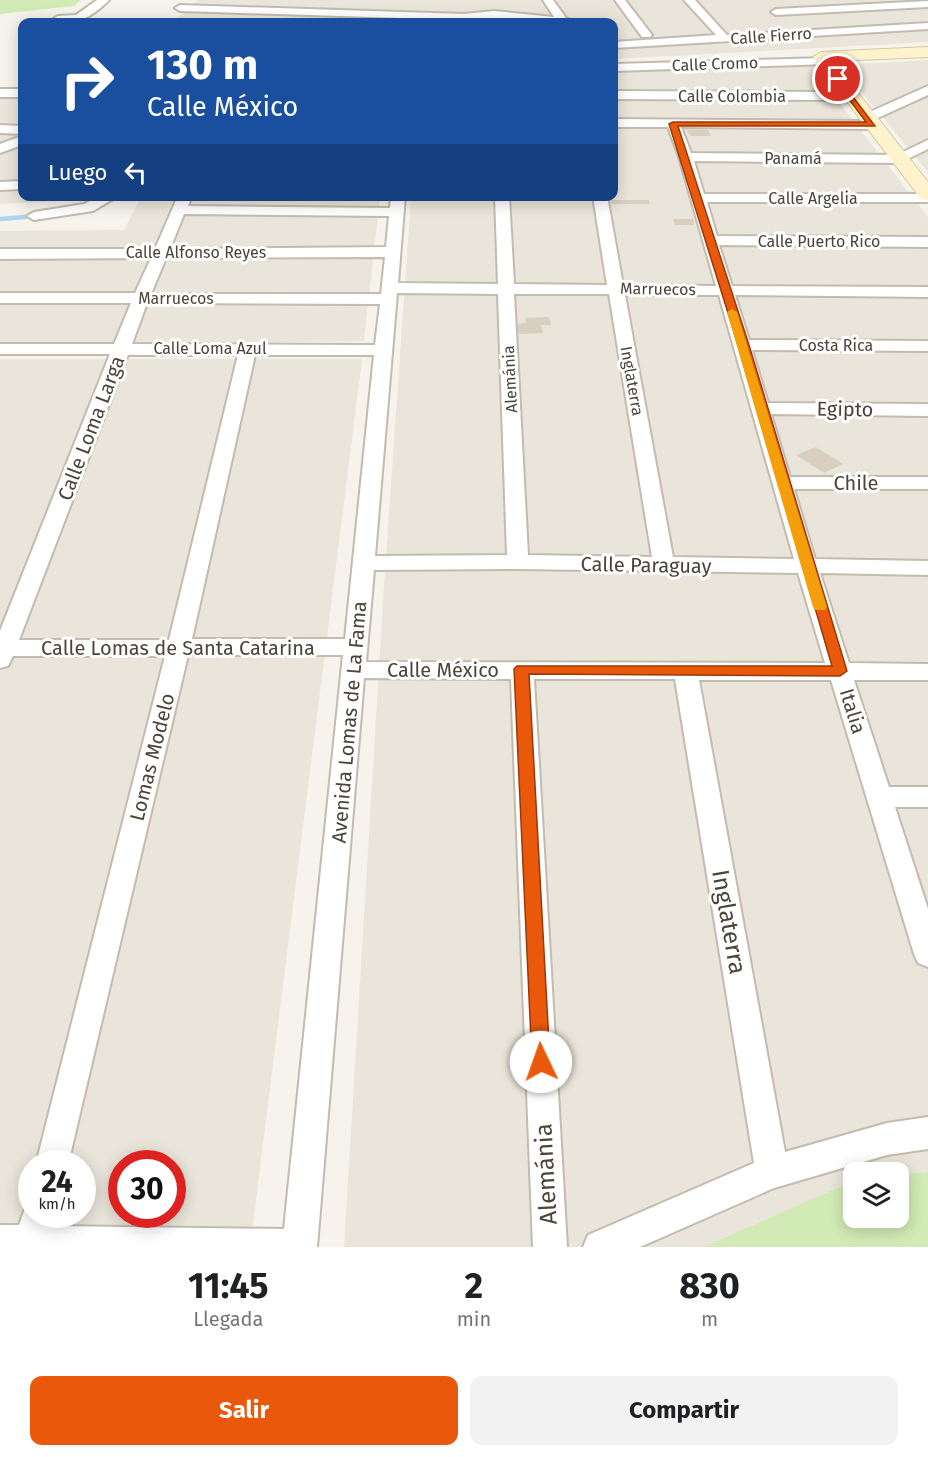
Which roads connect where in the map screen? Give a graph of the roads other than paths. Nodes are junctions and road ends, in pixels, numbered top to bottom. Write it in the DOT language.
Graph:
graph roads {
  1 [pos="104,0"];
  2 [pos="548,0"];
  3 [pos="620,0"];
  4 [pos="689,0"];
  5 [pos="379,2"];
  6 [pos="928,4"];
  7 [pos="181,8"];
  8 [pos="507,15"];
  9 [pos="80,18"];
  10 [pos="341,18"];
  11 [pos="416,18"];
  12 [pos="532,18"];
  13 [pos="563,18"];
  14 [pos="928,26"];
  15 [pos="624,32"];
  16 [pos="646,35"];
  17 [pos="725,39"];
  18 [pos="680,42"];
  19 [pos="618,45"];
  20 [pos="814,51"];
  21 [pos="927,56"];
  22 [pos="618,68"];
  23 [pos="928,90"];
  24 [pos="0,93"];
  25 [pos="18,93"];
  26 [pos="618,95"];
  27 [pos="850,96"];
  28 [pos="870,121"];
  29 [pos="18,122"];
  30 [pos="618,123"];
  31 [pos="673,124"];
  32 [pos="0,129"];
  33 [pos="18,142"];
  34 [pos="928,144"];
  35 [pos="18,148"];
  36 [pos="0,149"];
  37 [pos="686,157"];
  38 [pos="899,159"];
  39 [pos="18,185"];
  40 [pos="0,186"];
  41 [pos="928,196"];
  42 [pos="698,198"];
  43 [pos="101,201"];
  44 [pos="502,201"];
  45 [pos="601,201"];
  46 [pos="181,203"];
  47 [pos="397,204"];
  48 [pos="34,216"];
  49 [pos="711,240"];
  50 [pos="928,242"];
  51 [pos="160,252"];
  52 [pos="391,252"];
  53 [pos="0,254"];
  54 [pos="506,287"];
  55 [pos="616,288"];
  56 [pos="724,290"];
  57 [pos="928,292"];
  58 [pos="388,294"];
  59 [pos="0,298"];
  60 [pos="141,298"];
  61 [pos="744,345"];
  62 [pos="928,346"];
  63 [pos="123,348"];
  64 [pos="0,349"];
  65 [pos="248,349"];
  66 [pos="384,350"];
  67 [pos="762,408"];
  68 [pos="928,410"];
  69 [pos="784,483"];
  70 [pos="928,483"];
  71 [pos="363,562"];
  72 [pos="518,562"];
  73 [pos="664,565"];
  74 [pos="807,567"];
  75 [pos="928,568"];
  76 [pos="178,649"];
  77 [pos="2,652"];
  78 [pos="355,659"];
  79 [pos="522,669"];
  80 [pos="840,671"];
  81 [pos="686,672"];
  82 [pos="928,672"];
  83 [pos="879,797"];
  84 [pos="928,797"];
  85 [pos="927,947"];
  86 [pos="928,1133"];
  87 [pos="55,1150"];
  88 [pos="772,1172"];
  89 [pos="26,1236"];
  90 [pos="299,1246"];
  91 [pos="550,1247"];
  92 [pos="600,1247"];
  1 -- 9 [label="street"];
  2 -- 13 [label="street"];
  3 -- 16 [label="street"];
  4 -- 17 [label="street"];
  5 -- 8 [label="street"];
  6 -- 20 [label="street"];
  7 -- 10 [label="street"];
  8 -- 11 [label="street"];
  8 -- 12 [label="street"];
  14 -- 20 [label="street, Calle Fierro"];
  15 -- 16 [label="street"];
  16 -- 18 [label="street"];
  17 -- 18 [label="street, Calle Fierro"];
  17 -- 20 [label="street, Calle Fierro"];
  18 -- 19 [label="street, Calle Fierro"];
  20 -- 21 [label="street, Calle Cromo"];
  20 -- 22 [label="street, Calle Cromo"];
  20 -- 27 [label="street"];
  23 -- 28 [label="street"];
  24 -- 25 [label="street"];
  26 -- 27 [label="street, Calle Colombia"];
  27 -- 28 [label="street"];
  28 -- 31 [label="street"];
  28 -- 38 [label="street"];
  29 -- 32 [label="street"];
  30 -- 31 [label="street"];
  31 -- 37 [label="street, Italia"];
  33 -- 36 [label="street"];
  34 -- 38 [label="street"];
  35 -- 36 [label="street"];
  37 -- 38 [label="street, Panamá"];
  37 -- 42 [label="street, Italia"];
  38 -- 41 [label="street"];
  39 -- 40 [label="street"];
  41 -- 42 [label="street, Calle Argelia"];
  42 -- 49 [label="street, Italia"];
  43 -- 48 [label="street"];
  44 -- 54 [label="street, Alemánia"];
  45 -- 55 [label="street, Inglaterra"];
  46 -- 47 [label="street"];
  46 -- 51 [label="street, Calle Loma Larga"];
  47 -- 52 [label="street, Avenida Lomas de La Fama"];
  49 -- 50 [label="street, Calle Puerto Rico"];
  49 -- 56 [label="street, Italia"];
  51 -- 52 [label="street, Calle Alfonso Reyes"];
  51 -- 53 [label="street, Calle Alfonso Reyes"];
  51 -- 60 [label="street, Calle Loma Larga"];
  52 -- 58 [label="street, Avenida Lomas de La Fama"];
  54 -- 55 [label="street, Marruecos"];
  54 -- 58 [label="street, Marruecos"];
  54 -- 72 [label="street, Alemánia"];
  55 -- 56 [label="street, Marruecos"];
  55 -- 73 [label="street, Inglaterra"];
  56 -- 57 [label="street, Marruecos"];
  56 -- 61 [label="street, Italia"];
  58 -- 60 [label="street, Marruecos"];
  58 -- 66 [label="street, Avenida Lomas de La Fama"];
  59 -- 60 [label="street, Marruecos"];
  60 -- 63 [label="street, Calle Loma Larga"];
  61 -- 62 [label="street, Costa Rica"];
  61 -- 67 [label="street, Italia"];
  63 -- 64 [label="street, Calle Loma Azul"];
  63 -- 65 [label="street, Calle Loma Azul"];
  63 -- 77 [label="street, Calle Loma Larga"];
  65 -- 66 [label="street, Calle Loma Azul"];
  65 -- 76 [label="street, Lomas Modelo"];
  66 -- 71 [label="street, Avenida Lomas de La Fama"];
  67 -- 68 [label="street, Egipto"];
  67 -- 69 [label="street, Italia"];
  69 -- 70 [label="street, Chile"];
  69 -- 74 [label="street, Italia"];
  71 -- 72 [label="street, Calle Paraguay"];
  71 -- 78 [label="street, Avenida Lomas de La Fama"];
  72 -- 73 [label="street, Calle Paraguay"];
  73 -- 74 [label="street, Calle Paraguay"];
  74 -- 75 [label="street, Calle Paraguay"];
  74 -- 80 [label="street, Italia"];
  76 -- 77 [label="street, Calle Lomas de Santa Catarina"];
  76 -- 78 [label="street, Calle Lomas de Santa Catarina"];
  76 -- 87 [label="street, Lomas Modelo"];
  78 -- 79 [label="street, Calle México"];
  78 -- 90 [label="street, Avenida Lomas de La Fama"];
  79 -- 81 [label="street, Calle México"];
  79 -- 91 [label="street, Alemánia"];
  80 -- 81 [label="street, Calle México"];
  80 -- 82 [label="street, Calle México"];
  80 -- 83 [label="street, Italia"];
  81 -- 88 [label="street, Inglaterra"];
  83 -- 84 [label="street"];
  83 -- 85 [label="street, Italia"];
  86 -- 88 [label="street"];
  88 -- 92 [label="street"];
  89 -- 90 [label="street"];
}
